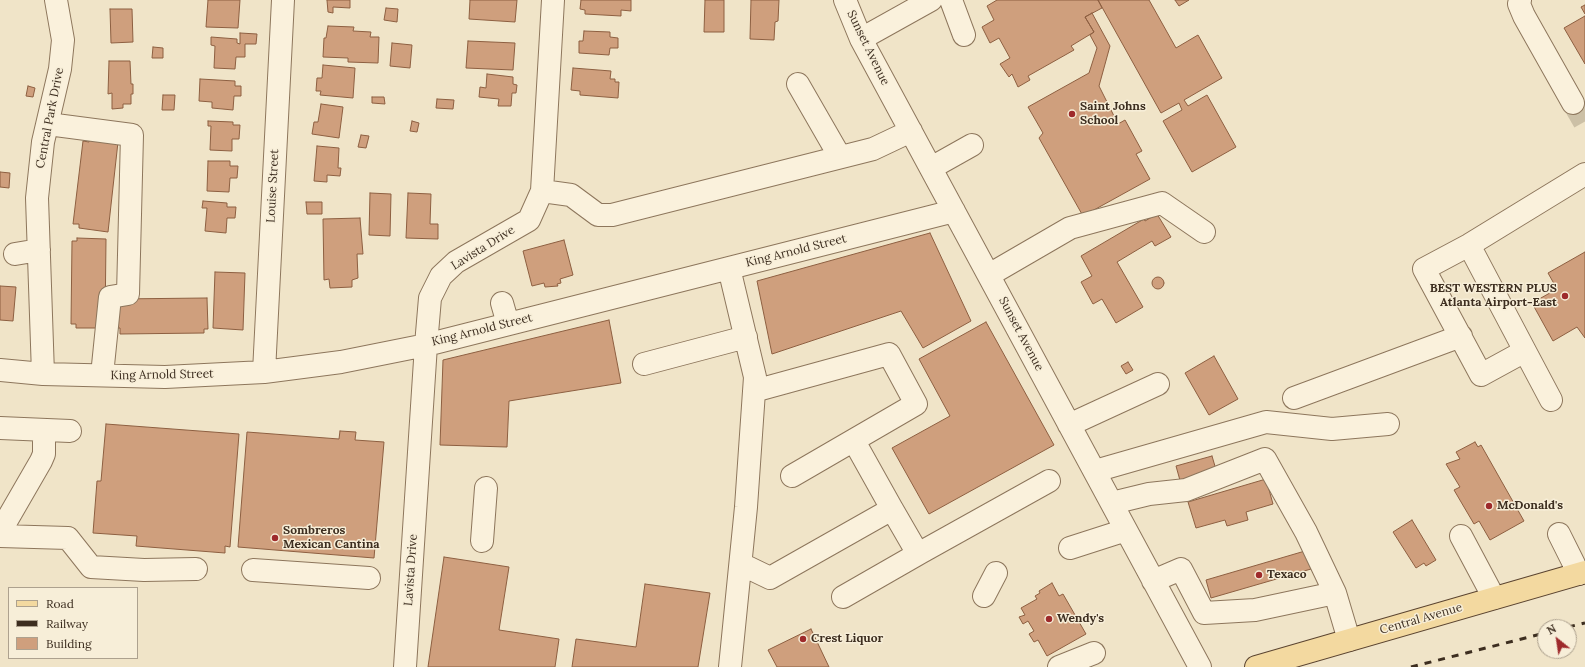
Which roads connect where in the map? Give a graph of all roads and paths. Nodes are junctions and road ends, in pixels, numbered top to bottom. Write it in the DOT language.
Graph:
graph roads {
  1 [pos="56,0"];
  2 [pos="283,0"];
  3 [pos="554,0"];
  4 [pos="844,0"];
  5 [pos="930,0"];
  6 [pos="951,0"];
  7 [pos="1520,0"];
  8 [pos="964,35"];
  9 [pos="861,39"];
  10 [pos="798,84"];
  11 [pos="1573,103"];
  12 [pos="48,124"];
  13 [pos="911,131"];
  14 [pos="972,145"];
  15 [pos="840,157"];
  16 [pos="930,168"];
  17 [pos="1585,174"];
  18 [pos="542,191"];
  19 [pos="954,211"];
  20 [pos="1204,232"];
  21 [pos="1469,245"];
  22 [pos="39,250"];
  23 [pos="15,254"];
  24 [pos="729,268"];
  25 [pos="989,275"];
  26 [pos="502,303"];
  27 [pos="508,324"];
  28 [pos="1461,336"];
  29 [pos="746,338"];
  30 [pos="426,345"];
  31 [pos="1525,351"];
  32 [pos="644,364"];
  33 [pos="0,370"];
  34 [pos="264,372"];
  35 [pos="43,374"];
  36 [pos="102,375"];
  37 [pos="1158,384"];
  38 [pos="754,392"];
  39 [pos="1551,400"];
  40 [pos="1289,424"];
  41 [pos="1388,424"];
  42 [pos="1069,425"];
  43 [pos="0,428"];
  44 [pos="44,430"];
  45 [pos="70,431"];
  46 [pos="854,441"];
  47 [pos="1094,472"];
  48 [pos="792,476"];
  49 [pos="1049,481"];
  50 [pos="486,488"];
  51 [pos="1112,503"];
  52 [pos="892,509"];
  53 [pos="1126,530"];
  54 [pos="0,532"];
  55 [pos="1559,534"];
  56 [pos="0,536"];
  57 [pos="1461,536"];
  58 [pos="482,541"];
  59 [pos="1070,548"];
  60 [pos="918,554"];
  61 [pos="741,564"];
  62 [pos="196,569"];
  63 [pos="253,570"];
  64 [pos="996,573"];
  65 [pos="1582,573"];
  66 [pos="369,578"];
  67 [pos="1153,581"];
  68 [pos="1335,593"];
  69 [pos="984,596"];
  70 [pos="844,597"];
  71 [pos="1494,598"];
  72 [pos="1349,640"];
  73 [pos="1094,653"];
  74 [pos="405,667"];
  75 [pos="730,667"];
  76 [pos="1059,667"];
  77 [pos="1200,667"];
  78 [pos="1256,667"];
  1 -- 12 [label="street, Central Park Drive"];
  2 -- 34 [label="street, Louise Street"];
  3 -- 18 [label="street, Lavista Drive"];
  4 -- 9 [label="street, Sunset Avenue"];
  5 -- 9 [label="street"];
  6 -- 8 [label="street"];
  7 -- 11 [label="street"];
  9 -- 13 [label="street, Sunset Avenue"];
  10 -- 15 [label="street"];
  12 -- 22 [label="street, Central Park Drive"];
  12 -- 36 [label="street"];
  13 -- 15 [label="street"];
  13 -- 16 [label="street, Sunset Avenue"];
  14 -- 16 [label="street"];
  15 -- 18 [label="street"];
  16 -- 19 [label="street, Sunset Avenue"];
  17 -- 21 [label="street"];
  18 -- 30 [label="street, Lavista Drive"];
  19 -- 24 [label="street, King Arnold Street"];
  19 -- 25 [label="street, Sunset Avenue"];
  20 -- 25 [label="street"];
  21 -- 28 [label="street"];
  21 -- 31 [label="street"];
  22 -- 23 [label="street"];
  22 -- 35 [label="street, Central Park Drive"];
  24 -- 27 [label="street, King Arnold Street"];
  24 -- 29 [label="street"];
  25 -- 42 [label="street, Sunset Avenue"];
  26 -- 27 [label="street"];
  27 -- 30 [label="street, King Arnold Street"];
  28 -- 31 [label="street"];
  28 -- 40 [label="street"];
  29 -- 32 [label="street"];
  29 -- 38 [label="street"];
  30 -- 34 [label="street, King Arnold Street"];
  30 -- 74 [label="street, Lavista Drive"];
  31 -- 39 [label="street"];
  33 -- 35 [label="street, King Arnold Street"];
  34 -- 36 [label="street, King Arnold Street"];
  35 -- 36 [label="street, King Arnold Street"];
  37 -- 42 [label="street"];
  38 -- 46 [label="street"];
  38 -- 61 [label="street"];
  40 -- 41 [label="street"];
  40 -- 47 [label="street"];
  42 -- 47 [label="street, Sunset Avenue"];
  43 -- 44 [label="street"];
  44 -- 45 [label="street"];
  44 -- 54 [label="street"];
  46 -- 48 [label="street"];
  46 -- 52 [label="street"];
  47 -- 51 [label="street, Sunset Avenue"];
  49 -- 60 [label="street"];
  50 -- 58 [label="street"];
  51 -- 53 [label="street, Sunset Avenue"];
  51 -- 68 [label="street"];
  52 -- 60 [label="street"];
  52 -- 61 [label="street"];
  53 -- 59 [label="street"];
  53 -- 67 [label="street, Sunset Avenue"];
  55 -- 65 [label="street"];
  56 -- 62 [label="street"];
  57 -- 71 [label="street"];
  60 -- 70 [label="street"];
  61 -- 75 [label="street"];
  63 -- 66 [label="street"];
  64 -- 69 [label="street"];
  65 -- 71 [label="main road, Central Avenue"];
  67 -- 68 [label="street"];
  67 -- 77 [label="street, Sunset Avenue"];
  68 -- 72 [label="street"];
  71 -- 72 [label="main road, Central Avenue"];
  72 -- 78 [label="main road, Central Avenue"];
  73 -- 76 [label="street"];
}
